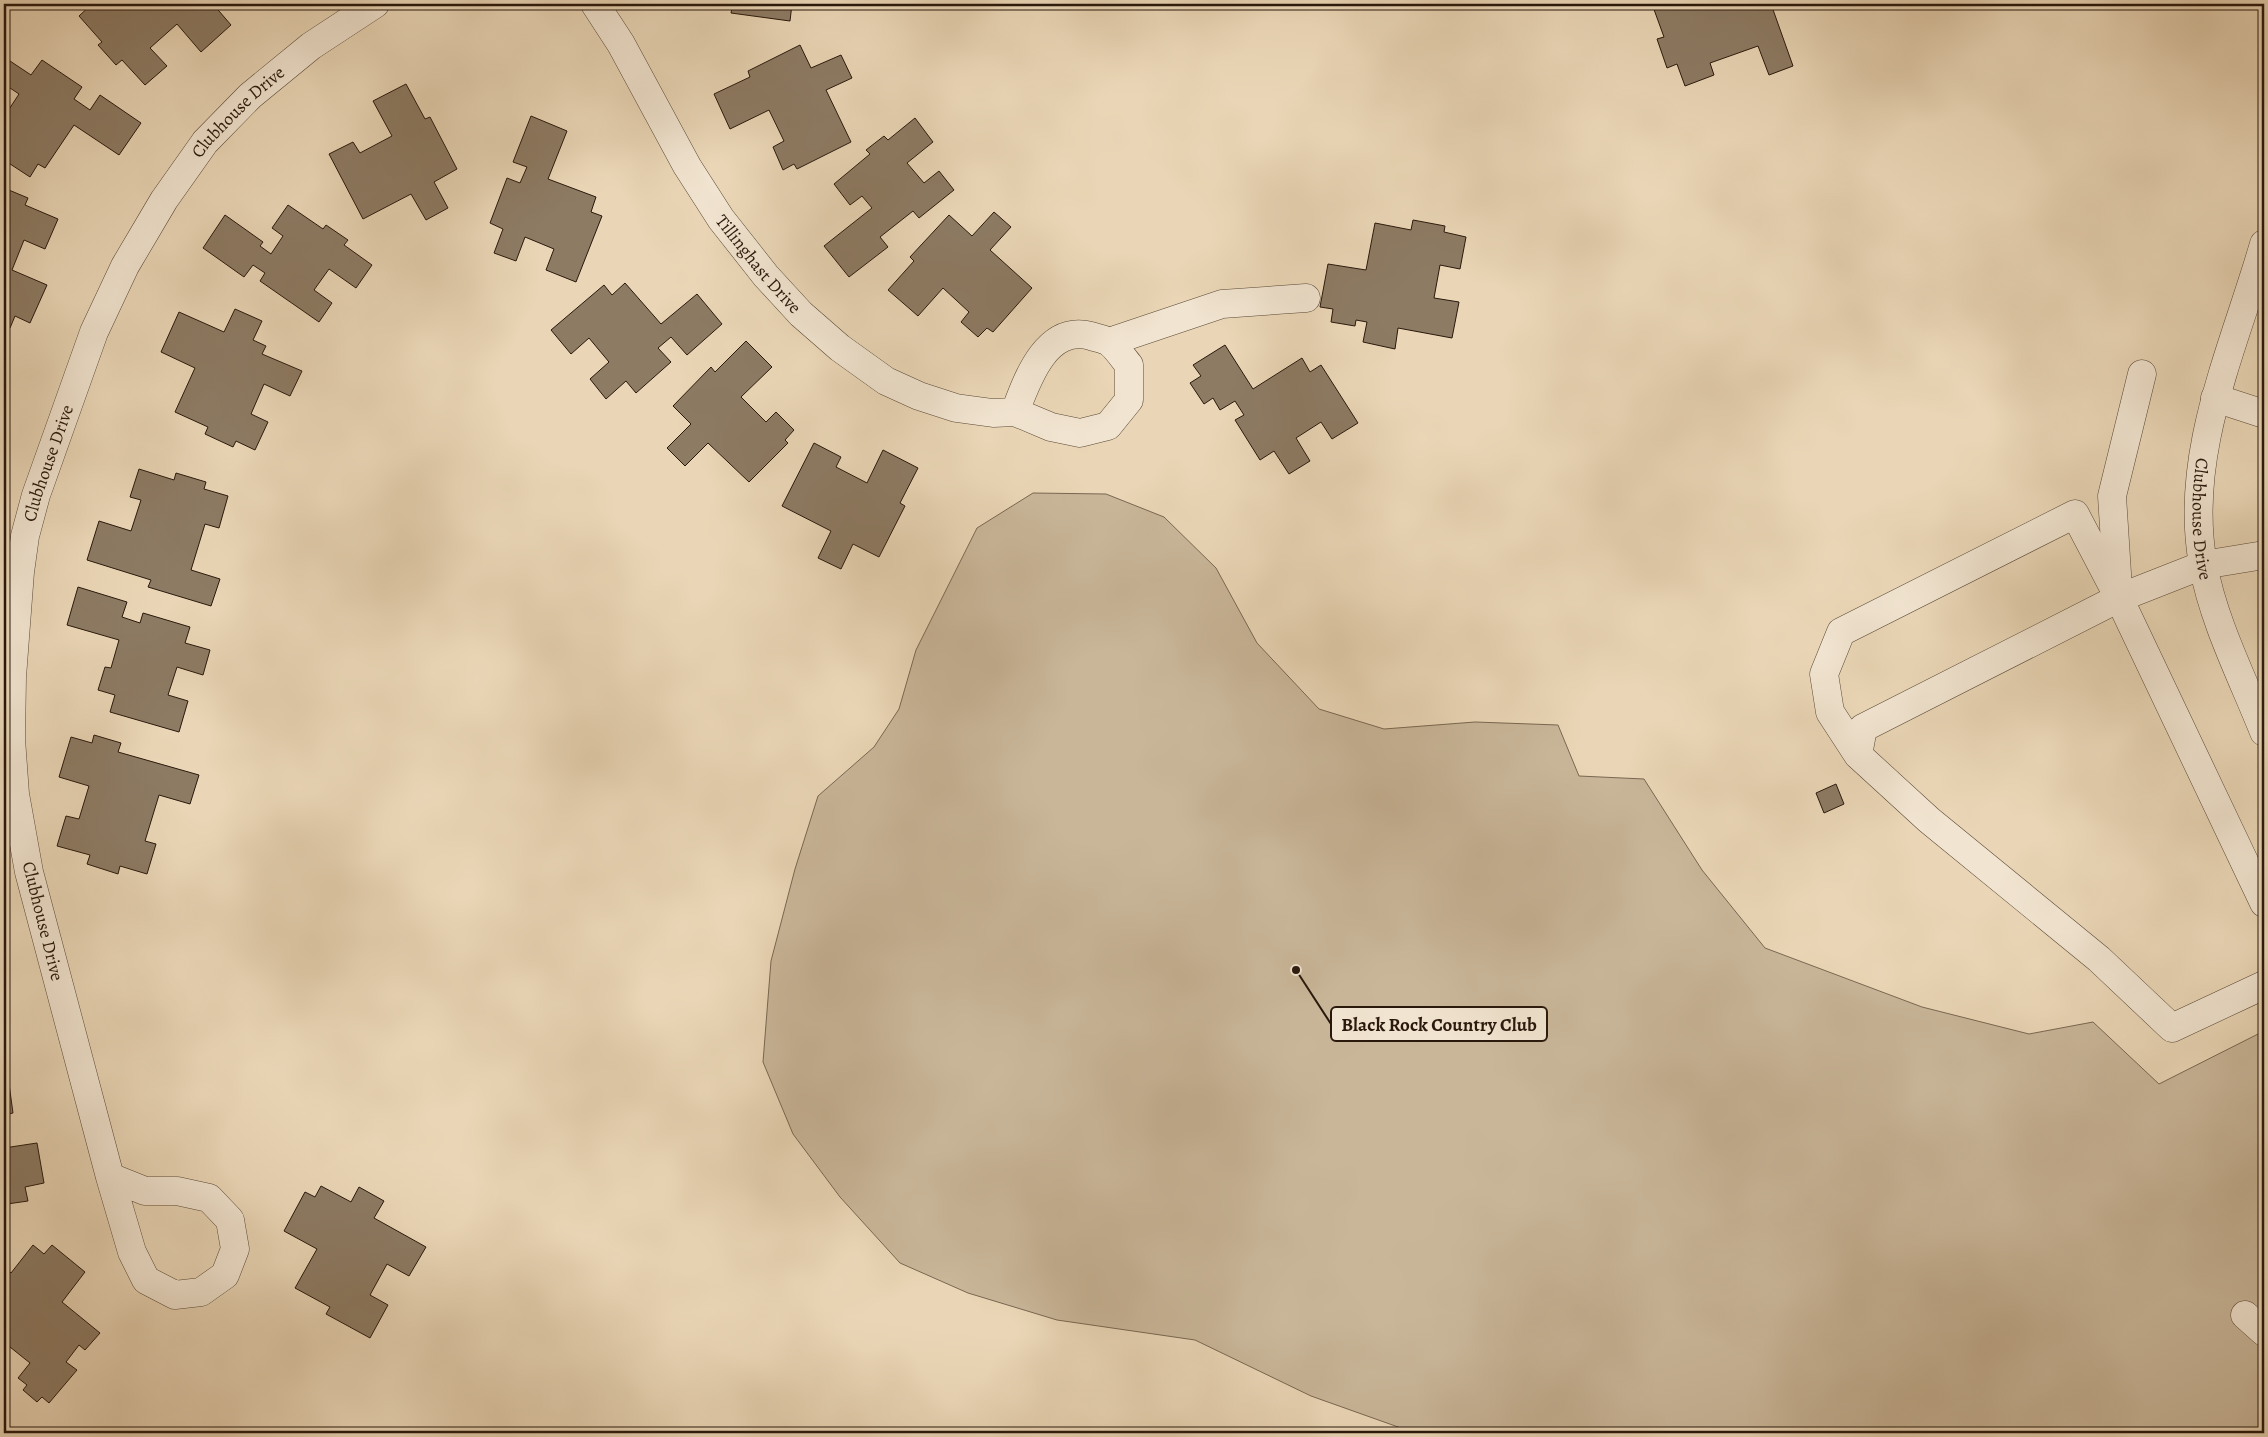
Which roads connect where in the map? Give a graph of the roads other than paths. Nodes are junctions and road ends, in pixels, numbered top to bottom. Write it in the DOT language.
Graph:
graph roads {
  1 [pos="375,4"];
  2 [pos="594,4"];
  3 [pos="2264,244"];
  4 [pos="1306,298"];
  5 [pos="1109,342"];
  6 [pos="2142,374"];
  7 [pos="2215,398"];
  8 [pos="1015,412"];
  9 [pos="2264,414"];
  10 [pos="2264,555"];
  11 [pos="2203,566"];
  12 [pos="2119,598"];
  13 [pos="2264,732"];
  14 [pos="1858,755"];
  15 [pos="2264,903"];
  16 [pos="2264,985"];
  17 [pos="110,1177"];
  1 -- 17 [label="street, Clubhouse Drive"];
  2 -- 8 [label="street, Tillinghast Drive"];
  3 -- 7 [label="street, Clubhouse Drive"];
  4 -- 5 [label="street"];
  5 -- 8 [label="street"];
  5 -- 8 [label="street, Tillinghast Drive"];
  6 -- 12 [label="street"];
  7 -- 9 [label="street"];
  7 -- 11 [label="street, Clubhouse Drive"];
  10 -- 11 [label="street"];
  11 -- 12 [label="street"];
  11 -- 13 [label="street, Clubhouse Drive"];
  12 -- 14 [label="street"];
  12 -- 14 [label="street"];
  12 -- 15 [label="street"];
  14 -- 16 [label="street"];
  17 -- 17 [label="street, Clubhouse Drive"];
}
